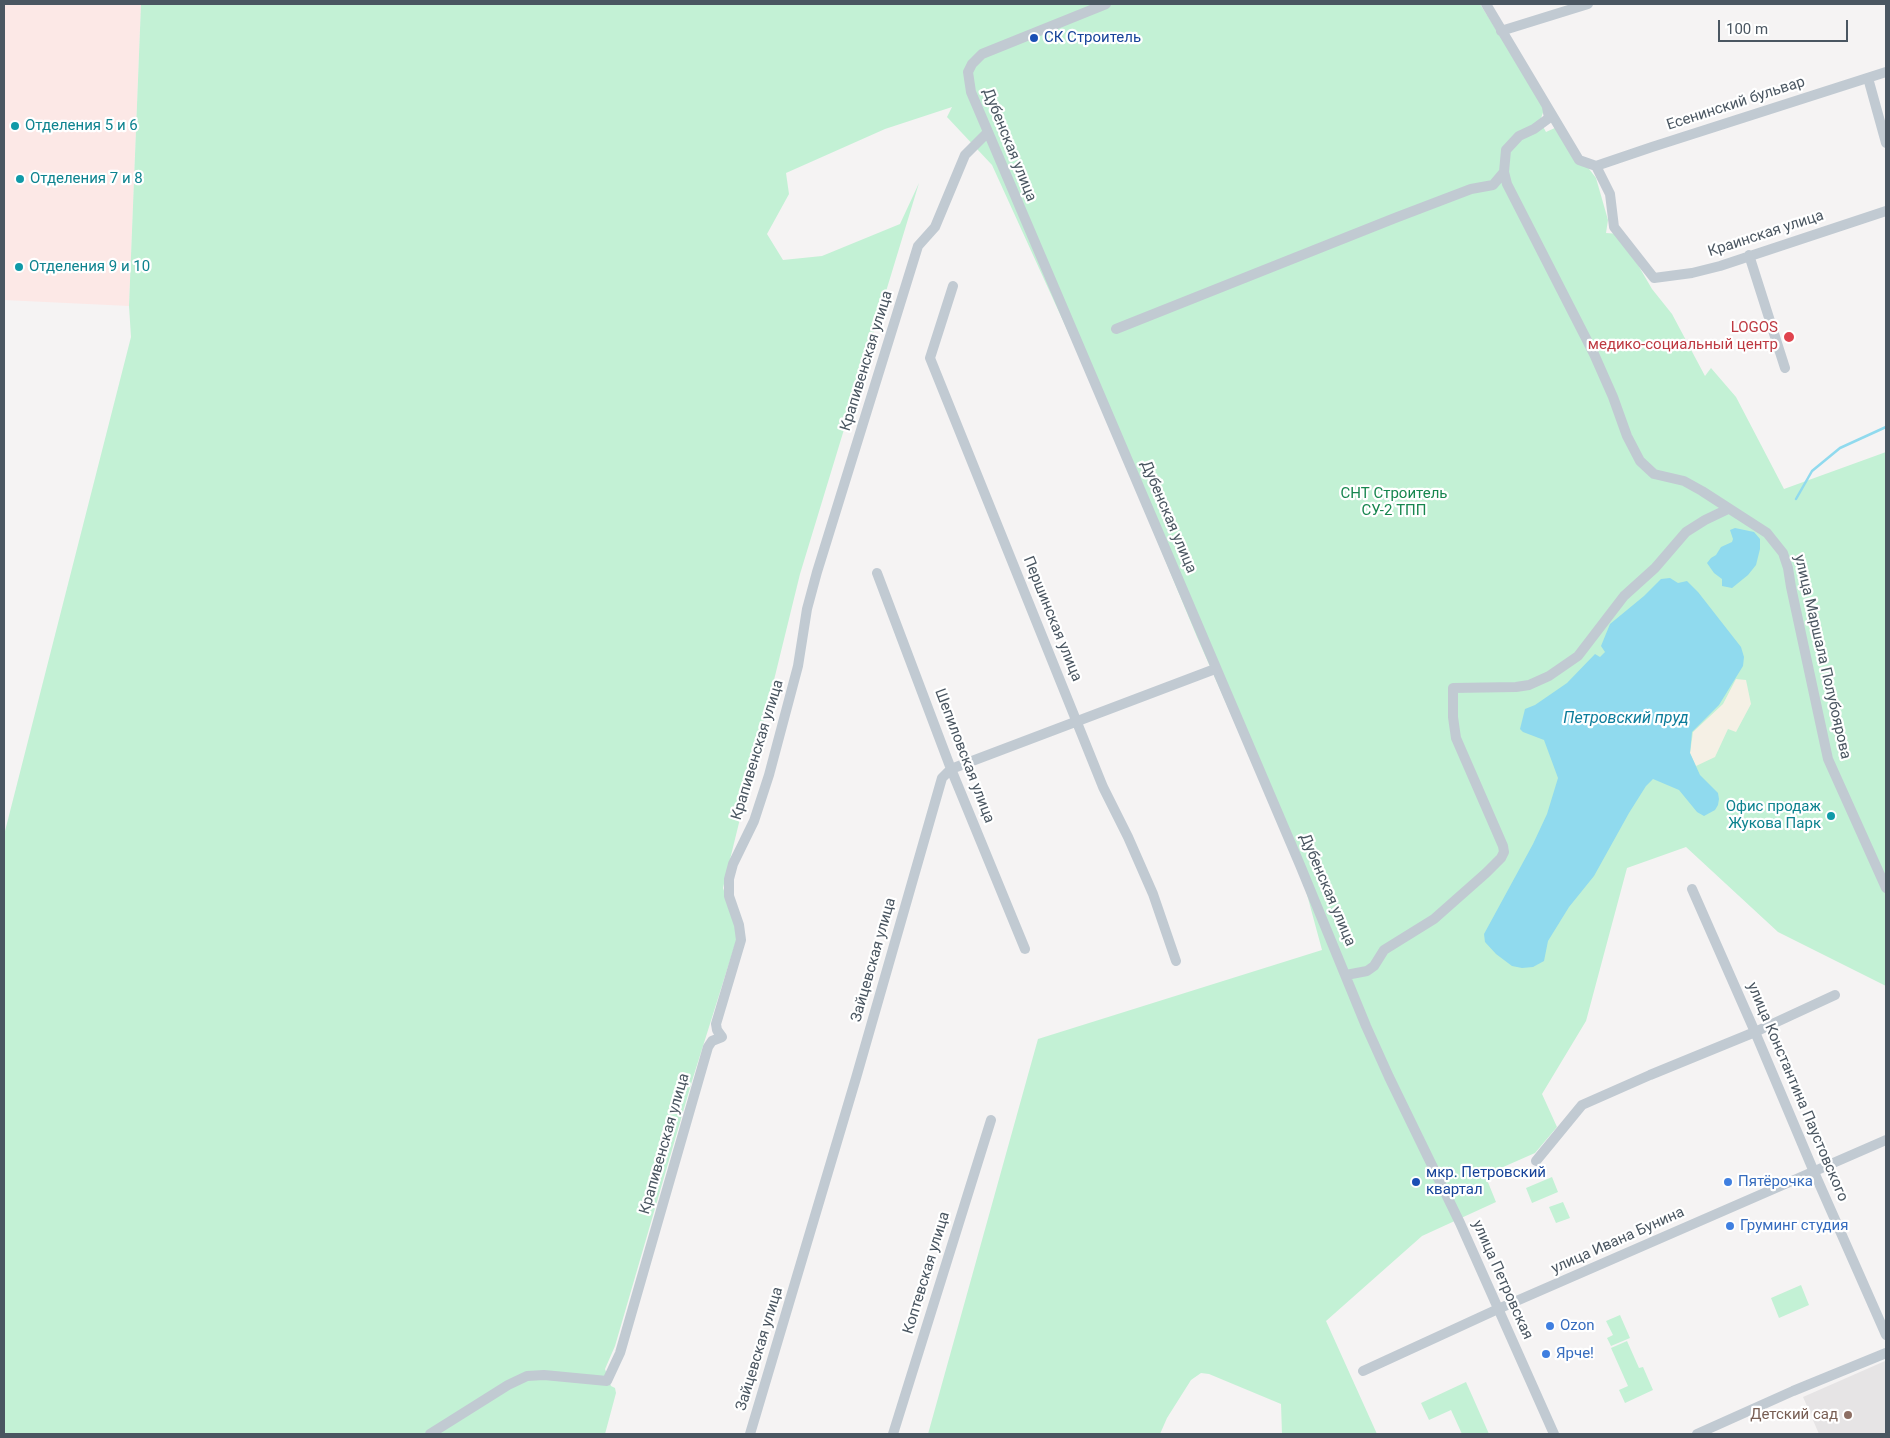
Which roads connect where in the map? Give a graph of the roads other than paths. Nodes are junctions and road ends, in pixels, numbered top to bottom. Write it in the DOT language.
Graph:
graph roads {
  1 [pos="1106,4"];
  2 [pos="1486,4"];
  3 [pos="1588,4"];
  4 [pos="1501,30"];
  5 [pos="1886,72"];
  6 [pos="1868,78"];
  7 [pos="1547,107"];
  8 [pos="987,133"];
  9 [pos="1886,143"];
  10 [pos="1596,166"];
  11 [pos="1504,172"];
  12 [pos="1886,211"];
  13 [pos="1749,256"];
  14 [pos="953,286"];
  15 [pos="1116,329"];
  16 [pos="1785,368"];
  17 [pos="1728,509"];
  18 [pos="877,573"];
  19 [pos="1215,669"];
  20 [pos="1077,721"];
  21 [pos="951,769"];
  22 [pos="1886,888"];
  23 [pos="1692,889"];
  24 [pos="1025,948"];
  25 [pos="1176,961"];
  26 [pos="1346,975"];
  27 [pos="1835,996"];
  28 [pos="1756,1032"];
  29 [pos="991,1120"];
  30 [pos="1886,1140"];
  31 [pos="1536,1160"];
  32 [pos="1814,1172"];
  33 [pos="1498,1309"];
  34 [pos="1886,1335"];
  35 [pos="1886,1353"];
  36 [pos="1363,1371"];
  37 [pos="430,1434"];
  38 [pos="750,1434"];
  39 [pos="893,1434"];
  40 [pos="1554,1434"];
  41 [pos="1697,1434"];
  1 -- 8 [label="street, Дубенская улица"];
  2 -- 4 [label="street"];
  3 -- 4 [label="street"];
  4 -- 7 [label="street"];
  5 -- 6 [label="street, Есенинский бульвар"];
  6 -- 9 [label="street"];
  6 -- 10 [label="street, Есенинский бульвар"];
  7 -- 10 [label="street"];
  7 -- 11 [label="street"];
  8 -- 19 [label="street, Дубенская улица"];
  8 -- 37 [label="street, Крапивенская улица"];
  10 -- 13 [label="street, Краинская улица"];
  11 -- 15 [label="street"];
  11 -- 17 [label="street, улица Маршала Полубоярова"];
  12 -- 13 [label="street, Краинская улица"];
  13 -- 16 [label="street"];
  14 -- 20 [label="street, Першинская улица"];
  17 -- 22 [label="street, улица Маршала Полубоярова"];
  17 -- 26 [label="street"];
  18 -- 21 [label="street, Шепиловская улица"];
  19 -- 20 [label="street"];
  19 -- 26 [label="street, Дубенская улица"];
  20 -- 21 [label="street"];
  20 -- 25 [label="street, Першинская улица"];
  21 -- 24 [label="street, Шепиловская улица"];
  21 -- 38 [label="street, Зайцевская улица"];
  23 -- 28 [label="street, улица Константина Паустовского"];
  26 -- 33 [label="street, улица Петровская"];
  27 -- 28 [label="street"];
  28 -- 31 [label="street"];
  28 -- 32 [label="street, улица Константина Паустовского"];
  29 -- 39 [label="street, Коптевская улица"];
  30 -- 32 [label="street, улица Ивана Бунина"];
  32 -- 33 [label="street, улица Ивана Бунина"];
  32 -- 34 [label="street, улица Константина Паустовского"];
  33 -- 36 [label="street, улица Ивана Бунина"];
  33 -- 40 [label="street, улица Петровская"];
  35 -- 41 [label="street"];
}
